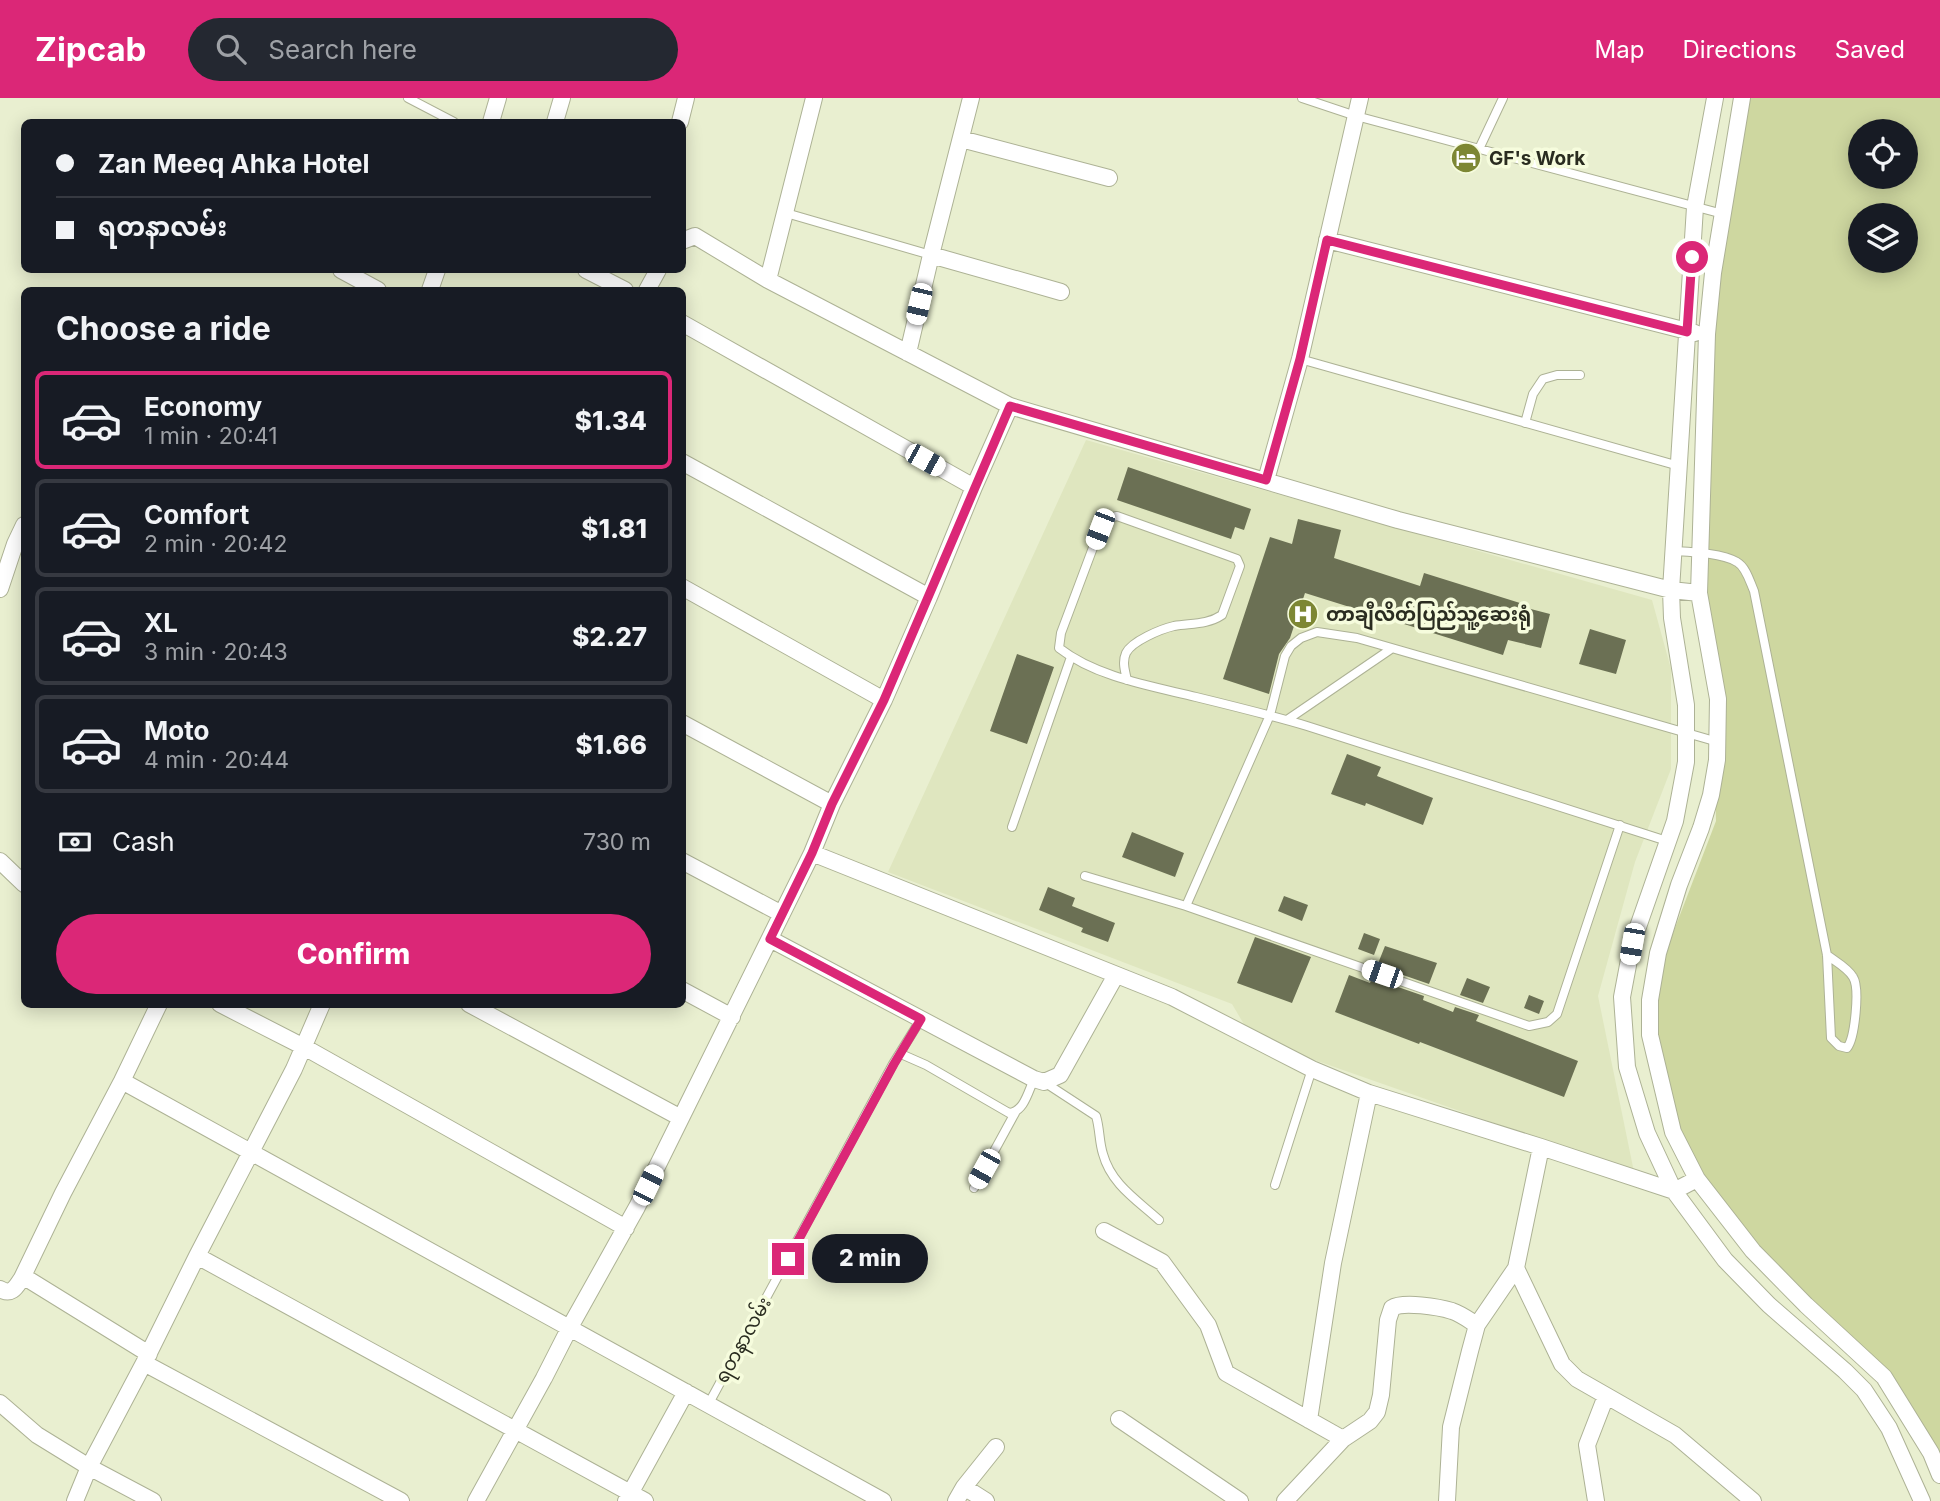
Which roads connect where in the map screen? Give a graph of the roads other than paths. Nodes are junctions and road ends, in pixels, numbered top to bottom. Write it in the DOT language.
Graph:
graph roads {
  1 [pos="408,98"];
  2 [pos="498,98"];
  3 [pos="562,98"];
  4 [pos="686,98"];
  5 [pos="814,98"];
  6 [pos="971,98"];
  7 [pos="1302,98"];
  8 [pos="1360,98"];
  9 [pos="1503,98"];
  10 [pos="1715,98"];
  11 [pos="1742,98"];
  12 [pos="1325,101"];
  13 [pos="1356,116"];
  14 [pos="448,119"];
  15 [pos="493,119"];
  16 [pos="556,119"];
  17 [pos="681,119"];
  18 [pos="961,139"];
  19 [pos="1479,149"];
  20 [pos="1109,178"];
  21 [pos="1695,207"];
  22 [pos="786,213"];
  23 [pos="1723,214"];
  24 [pos="687,236"];
  25 [pos="1327,240"];
  26 [pos="930,255"];
  27 [pos="347,273"];
  28 [pos="592,273"];
  29 [pos="768,280"];
  30 [pos="372,287"];
  31 [pos="619,287"];
  32 [pos="1060,292"];
  33 [pos="686,325"];
  34 [pos="1687,332"];
  35 [pos="1707,334"];
  36 [pos="908,353"];
  37 [pos="1300,359"];
  38 [pos="1580,375"];
  39 [pos="1010,406"];
  40 [pos="1525,422"];
  41 [pos="686,463"];
  42 [pos="1679,466"];
  43 [pos="1266,480"];
  44 [pos="974,487"];
  45 [pos="21,531"];
  46 [pos="1674,551"];
  47 [pos="1699,553"];
  48 [pos="0,589"];
  49 [pos="686,589"];
  50 [pos="1671,590"];
  51 [pos="1699,593"];
  52 [pos="929,597"];
  53 [pos="1391,649"];
  54 [pos="1071,657"];
  55 [pos="1127,680"];
  56 [pos="884,700"];
  57 [pos="1270,715"];
  58 [pos="1287,720"];
  59 [pos="686,725"];
  60 [pos="1686,734"];
  61 [pos="1718,742"];
  62 [pos="832,804"];
  63 [pos="1620,825"];
  64 [pos="1012,827"];
  65 [pos="1667,841"];
  66 [pos="812,853"];
  67 [pos="0,861"];
  68 [pos="686,863"];
  69 [pos="1086,876"];
  70 [pos="21,881"];
  71 [pos="1186,906"];
  72 [pos="782,914"];
  73 [pos="770,939"];
  74 [pos="1827,955"];
  75 [pos="1116,975"];
  76 [pos="686,992"];
  77 [pos="157,1008"];
  78 [pos="228,1008"];
  79 [pos="320,1008"];
  80 [pos="475,1008"];
  81 [pos="732,1017"];
  82 [pos="921,1019"];
  83 [pos="303,1047"];
  84 [pos="901,1054"];
  85 [pos="1312,1069"];
  86 [pos="1039,1081"];
  87 [pos="122,1082"];
  88 [pos="1370,1093"];
  89 [pos="1015,1113"];
  90 [pos="681,1118"];
  91 [pos="1541,1147"];
  92 [pos="251,1152"];
  93 [pos="1697,1179"];
  94 [pos="1275,1185"];
  95 [pos="974,1188"];
  96 [pos="1674,1191"];
  97 [pos="1159,1220"];
  98 [pos="626,1228"];
  99 [pos="1104,1231"];
  100 [pos="197,1256"];
  101 [pos="1516,1268"];
  102 [pos="22,1278"];
  103 [pos="0,1289"];
  104 [pos="1477,1325"];
  105 [pos="570,1327"];
  106 [pos="146,1359"];
  107 [pos="686,1392"];
  108 [pos="1606,1396"];
  109 [pos="0,1403"];
  110 [pos="708,1405"];
  111 [pos="1119,1419"];
  112 [pos="1309,1420"];
  113 [pos="516,1429"];
  114 [pos="1343,1439"];
  115 [pos="996,1447"];
  116 [pos="89,1467"];
  117 [pos="1940,1475"];
  118 [pos="960,1494"];
  119 [pos="634,1498"];
  120 [pos="75,1501"];
  121 [pos="153,1501"];
  122 [pos="401,1501"];
  123 [pos="476,1501"];
  124 [pos="883,1501"];
  125 [pos="986,1501"];
  126 [pos="1240,1501"];
  127 [pos="1285,1501"];
  128 [pos="1447,1501"];
  129 [pos="1596,1501"];
  130 [pos="1753,1501"];
  131 [pos="1922,1501"];
  1 -- 14 [label="lane"];
  2 -- 15 [label="street"];
  3 -- 16 [label="street"];
  4 -- 17 [label="street"];
  5 -- 22 [label="street"];
  6 -- 18 [label="street"];
  7 -- 12 [label="lane"];
  8 -- 13 [label="street"];
  9 -- 19 [label="lane"];
  10 -- 21 [label="street"];
  11 -- 23 [label="street"];
  12 -- 13 [label="lane"];
  13 -- 19 [label="lane"];
  13 -- 25 [label="street"];
  18 -- 20 [label="street"];
  18 -- 26 [label="street"];
  19 -- 21 [label="lane"];
  21 -- 23 [label="lane"];
  21 -- 34 [label="street"];
  22 -- 26 [label="lane"];
  22 -- 29 [label="street"];
  23 -- 35 [label="street"];
  24 -- 29 [label="street"];
  25 -- 34 [label="street"];
  25 -- 37 [label="street"];
  26 -- 32 [label="street"];
  26 -- 36 [label="street"];
  27 -- 30 [label="street"];
  28 -- 31 [label="street"];
  29 -- 36 [label="street"];
  33 -- 44 [label="street"];
  34 -- 35 [label="street"];
  34 -- 42 [label="street"];
  35 -- 47 [label="street"];
  36 -- 39 [label="street"];
  37 -- 40 [label="lane"];
  37 -- 43 [label="street"];
  38 -- 40 [label="lane"];
  39 -- 43 [label="street"];
  39 -- 44 [label="street"];
  40 -- 42 [label="lane"];
  41 -- 52 [label="street"];
  42 -- 46 [label="street"];
  43 -- 50 [label="street"];
  44 -- 52 [label="street"];
  45 -- 48 [label="street"];
  46 -- 47 [label="lane"];
  46 -- 50 [label="street"];
  47 -- 51 [label="street"];
  47 -- 74 [label="lane"];
  49 -- 56 [label="street"];
  50 -- 51 [label="street"];
  50 -- 60 [label="street"];
  51 -- 61 [label="street"];
  52 -- 56 [label="street"];
  53 -- 57 [label="lane"];
  53 -- 58 [label="lane"];
  53 -- 60 [label="lane"];
  54 -- 55 [label="lane"];
  54 -- 55 [label="lane"];
  54 -- 64 [label="lane"];
  55 -- 57 [label="lane"];
  56 -- 62 [label="street"];
  57 -- 58 [label="lane"];
  57 -- 71 [label="lane"];
  58 -- 63 [label="lane"];
  59 -- 62 [label="street"];
  60 -- 61 [label="lane"];
  60 -- 65 [label="street"];
  61 -- 93 [label="street"];
  62 -- 66 [label="street"];
  63 -- 65 [label="lane"];
  63 -- 71 [label="lane"];
  65 -- 96 [label="street"];
  66 -- 72 [label="street"];
  66 -- 75 [label="street"];
  67 -- 70 [label="street"];
  68 -- 72 [label="street"];
  69 -- 71 [label="lane"];
  72 -- 73 [label="street"];
  73 -- 81 [label="street"];
  73 -- 82 [label="street"];
  74 -- 74 [label="lane"];
  75 -- 85 [label="street"];
  75 -- 86 [label="street"];
  76 -- 81 [label="street"];
  77 -- 87 [label="street"];
  78 -- 83 [label="street"];
  79 -- 83 [label="street"];
  80 -- 90 [label="street"];
  81 -- 90 [label="street"];
  82 -- 84 [label="lane, ရတနာလမ်း"];
  82 -- 86 [label="street"];
  83 -- 92 [label="street"];
  83 -- 98 [label="street"];
  84 -- 89 [label="lane"];
  84 -- 110 [label="lane, ရတနာလမ်း"];
  85 -- 88 [label="street"];
  85 -- 94 [label="lane"];
  86 -- 89 [label="lane"];
  86 -- 97 [label="lane"];
  87 -- 92 [label="street"];
  87 -- 102 [label="street"];
  88 -- 91 [label="street"];
  88 -- 112 [label="street"];
  89 -- 95 [label="lane"];
  90 -- 98 [label="street"];
  91 -- 96 [label="street"];
  91 -- 101 [label="street"];
  92 -- 100 [label="street"];
  92 -- 105 [label="street"];
  93 -- 96 [label="street"];
  93 -- 117 [label="street"];
  96 -- 131 [label="street"];
  98 -- 105 [label="street"];
  99 -- 112 [label="street"];
  100 -- 106 [label="street"];
  100 -- 113 [label="street"];
  101 -- 104 [label="street"];
  101 -- 108 [label="street"];
  102 -- 103 [label="street"];
  102 -- 106 [label="street"];
  104 -- 114 [label="street"];
  104 -- 128 [label="street"];
  105 -- 107 [label="street"];
  105 -- 113 [label="street"];
  106 -- 116 [label="street"];
  106 -- 122 [label="street"];
  107 -- 110 [label="street"];
  107 -- 119 [label="street"];
  108 -- 129 [label="street"];
  108 -- 130 [label="street"];
  109 -- 116 [label="street"];
  110 -- 124 [label="street"];
  111 -- 126 [label="street"];
  112 -- 114 [label="street"];
  113 -- 119 [label="street"];
  113 -- 123 [label="street"];
  114 -- 127 [label="street"];
  115 -- 118 [label="street"];
  116 -- 120 [label="street"];
  116 -- 121 [label="street"];
  118 -- 125 [label="street"];
}
